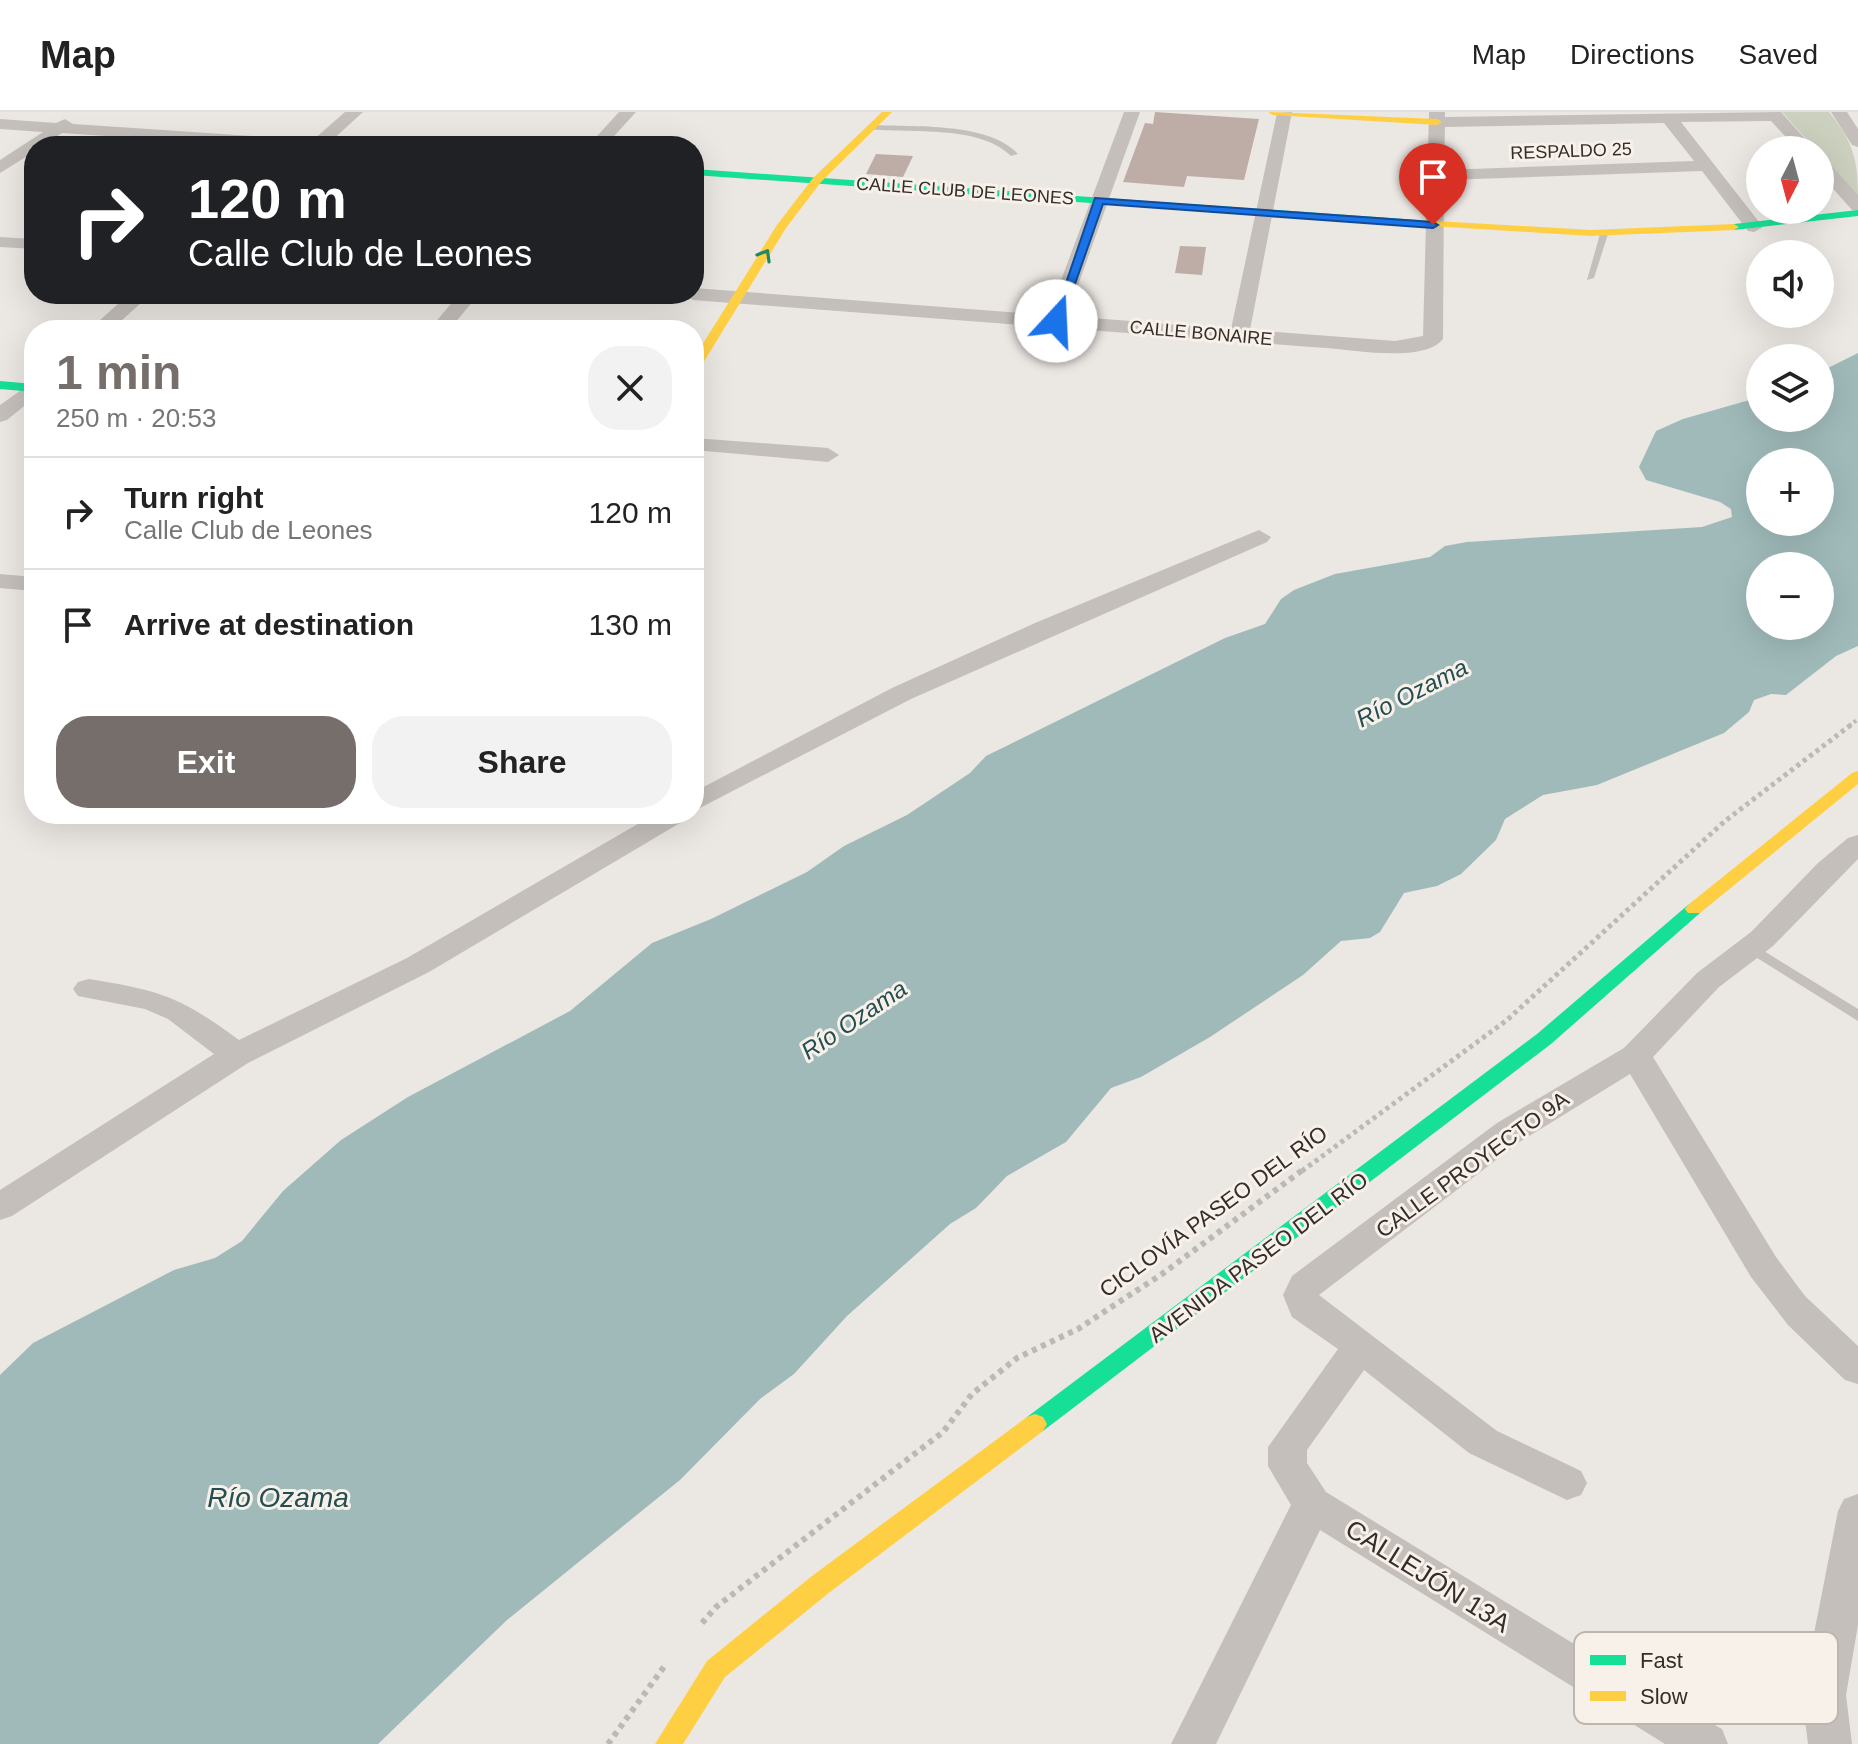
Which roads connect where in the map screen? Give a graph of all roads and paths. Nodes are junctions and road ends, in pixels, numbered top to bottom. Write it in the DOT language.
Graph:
graph roads {
  1 [pos="84,112"];
  2 [pos="355,112"];
  3 [pos="628,112"];
  4 [pos="887,112"];
  5 [pos="1132,112"];
  6 [pos="1273,112"];
  7 [pos="1839,112"];
  8 [pos="1285,113"];
  9 [pos="1773,114"];
  10 [pos="1666,115"];
  11 [pos="1437,117"];
  12 [pos="0,124"];
  13 [pos="872,127"];
  14 [pos="60,128"];
  15 [pos="48,136"];
  16 [pos="174,136"];
  17 [pos="327,136"];
  18 [pos="605,136"];
  19 [pos="1794,136"];
  20 [pos="1858,142"];
  21 [pos="24,152"];
  22 [pos="1014,154"];
  23 [pos="1706,166"];
  24 [pos="0,168"];
  25 [pos="704,173"];
  26 [pos="1438,175"];
  27 [pos="1834,179"];
  28 [pos="817,180"];
  29 [pos="1099,200"];
  30 [pos="1858,206"];
  31 [pos="1261,213"];
  32 [pos="1858,213"];
  33 [pos="1433,225"];
  34 [pos="1754,227"];
  35 [pos="1604,234"];
  36 [pos="0,242"];
  37 [pos="24,243"];
  38 [pos="1590,278"];
  39 [pos="704,295"];
  40 [pos="740,298"];
  41 [pos="129,304"];
  42 [pos="461,304"];
  43 [pos="111,320"];
  44 [pos="447,320"];
  45 [pos="1056,321"];
  46 [pos="1239,336"];
  47 [pos="704,353"];
  48 [pos="0,385"];
  49 [pos="24,387"];
  50 [pos="24,396"];
  51 [pos="0,416"];
  52 [pos="704,445"];
  53 [pos="828,455"];
  54 [pos="1259,537"];
  55 [pos="0,581"];
  56 [pos="24,583"];
  57 [pos="1858,719"];
  58 [pos="1858,776"];
  59 [pos="704,797"];
  60 [pos="658,824"];
  61 [pos="1858,844"];
  62 [pos="1751,948"];
  63 [pos="89,989"];
  64 [pos="1858,1016"];
  65 [pos="237,1055"];
  66 [pos="1635,1056"];
  67 [pos="0,1207"];
  68 [pos="1361,1346"];
  69 [pos="1858,1369"];
  70 [pos="1567,1483"];
  71 [pos="1312,1504"];
  72 [pos="1858,1511"];
  73 [pos="695,1631"];
  74 [pos="1836,1632"];
  75 [pos="674,1654"];
  76 [pos="1574,1667"];
  77 [pos="1666,1724"];
  78 [pos="1828,1724"];
  79 [pos="1695,1742"];
  80 [pos="608,1744"];
  81 [pos="668,1744"];
  82 [pos="1193,1744"];
  83 [pos="1830,1744"];
  1 -- 14 [label="street"];
  2 -- 17 [label="street"];
  3 -- 18 [label="street"];
  4 -- 13 [label="street"];
  5 -- 29 [label="street"];
  6 -- 8 [label="street"];
  7 -- 20 [label="street"];
  8 -- 11 [label="street"];
  8 -- 31 [label="street"];
  9 -- 10 [label="street"];
  9 -- 19 [label="street"];
  10 -- 11 [label="street"];
  10 -- 23 [label="street"];
  11 -- 26 [label="street"];
  12 -- 14 [label="street"];
  13 -- 22 [label="lane"];
  13 -- 28 [label="street"];
  14 -- 15 [label="street"];
  14 -- 16 [label="street"];
  21 -- 24 [label="street"];
  23 -- 26 [label="street, RESPALDO 25"];
  23 -- 34 [label="street"];
  25 -- 28 [label="street, CALLE CLUB DE LEONES"];
  26 -- 33 [label="street"];
  27 -- 30 [label="street"];
  28 -- 29 [label="street, CALLE CLUB DE LEONES"];
  40 -- 28 [label="street, one-way"];
  29 -- 31 [label="street, CALLE CLUB DE LEONES"];
  29 -- 45 [label="street"];
  31 -- 33 [label="street, CALLE CLUB DE LEONES"];
  31 -- 46 [label="street"];
  32 -- 34 [label="street, CALLE CLUB DE LEONES"];
  33 -- 35 [label="street, CALLE CLUB DE LEONES"];
  33 -- 46 [label="street, CALLE BONAIRE"];
  34 -- 35 [label="street, CALLE CLUB DE LEONES"];
  35 -- 38 [label="lane"];
  36 -- 37 [label="street"];
  39 -- 40 [label="street, CALLE BONAIRE"];
  40 -- 45 [label="street, CALLE BONAIRE"];
  40 -- 47 [label="street"];
  41 -- 43 [label="street"];
  42 -- 44 [label="street"];
  45 -- 46 [label="street, CALLE BONAIRE"];
  48 -- 49 [label="street"];
  50 -- 51 [label="street"];
  52 -- 53 [label="street"];
  54 -- 59 [label="street"];
  55 -- 56 [label="street"];
  57 -- 73 [label="path, CICLOVÍA PASEO DEL RÍO"];
  58 -- 81 [label="street, AVENIDA PASEO DEL RÍO"];
  60 -- 65 [label="street"];
  61 -- 62 [label="street, CALLE PROYECTO 9A"];
  62 -- 64 [label="lane"];
  62 -- 66 [label="street, CALLE PROYECTO 9A"];
  63 -- 65 [label="street"];
  65 -- 67 [label="street"];
  66 -- 68 [label="street, CALLE PROYECTO 9A"];
  66 -- 69 [label="street"];
  68 -- 70 [label="street"];
  68 -- 71 [label="street, CALLEJÓN 13A"];
  71 -- 76 [label="street, CALLEJÓN 13A"];
  71 -- 82 [label="street"];
  72 -- 74 [label="street"];
  75 -- 80 [label="path"];
  77 -- 79 [label="street, CALLEJÓN 13A"];
  78 -- 83 [label="street"];
}
